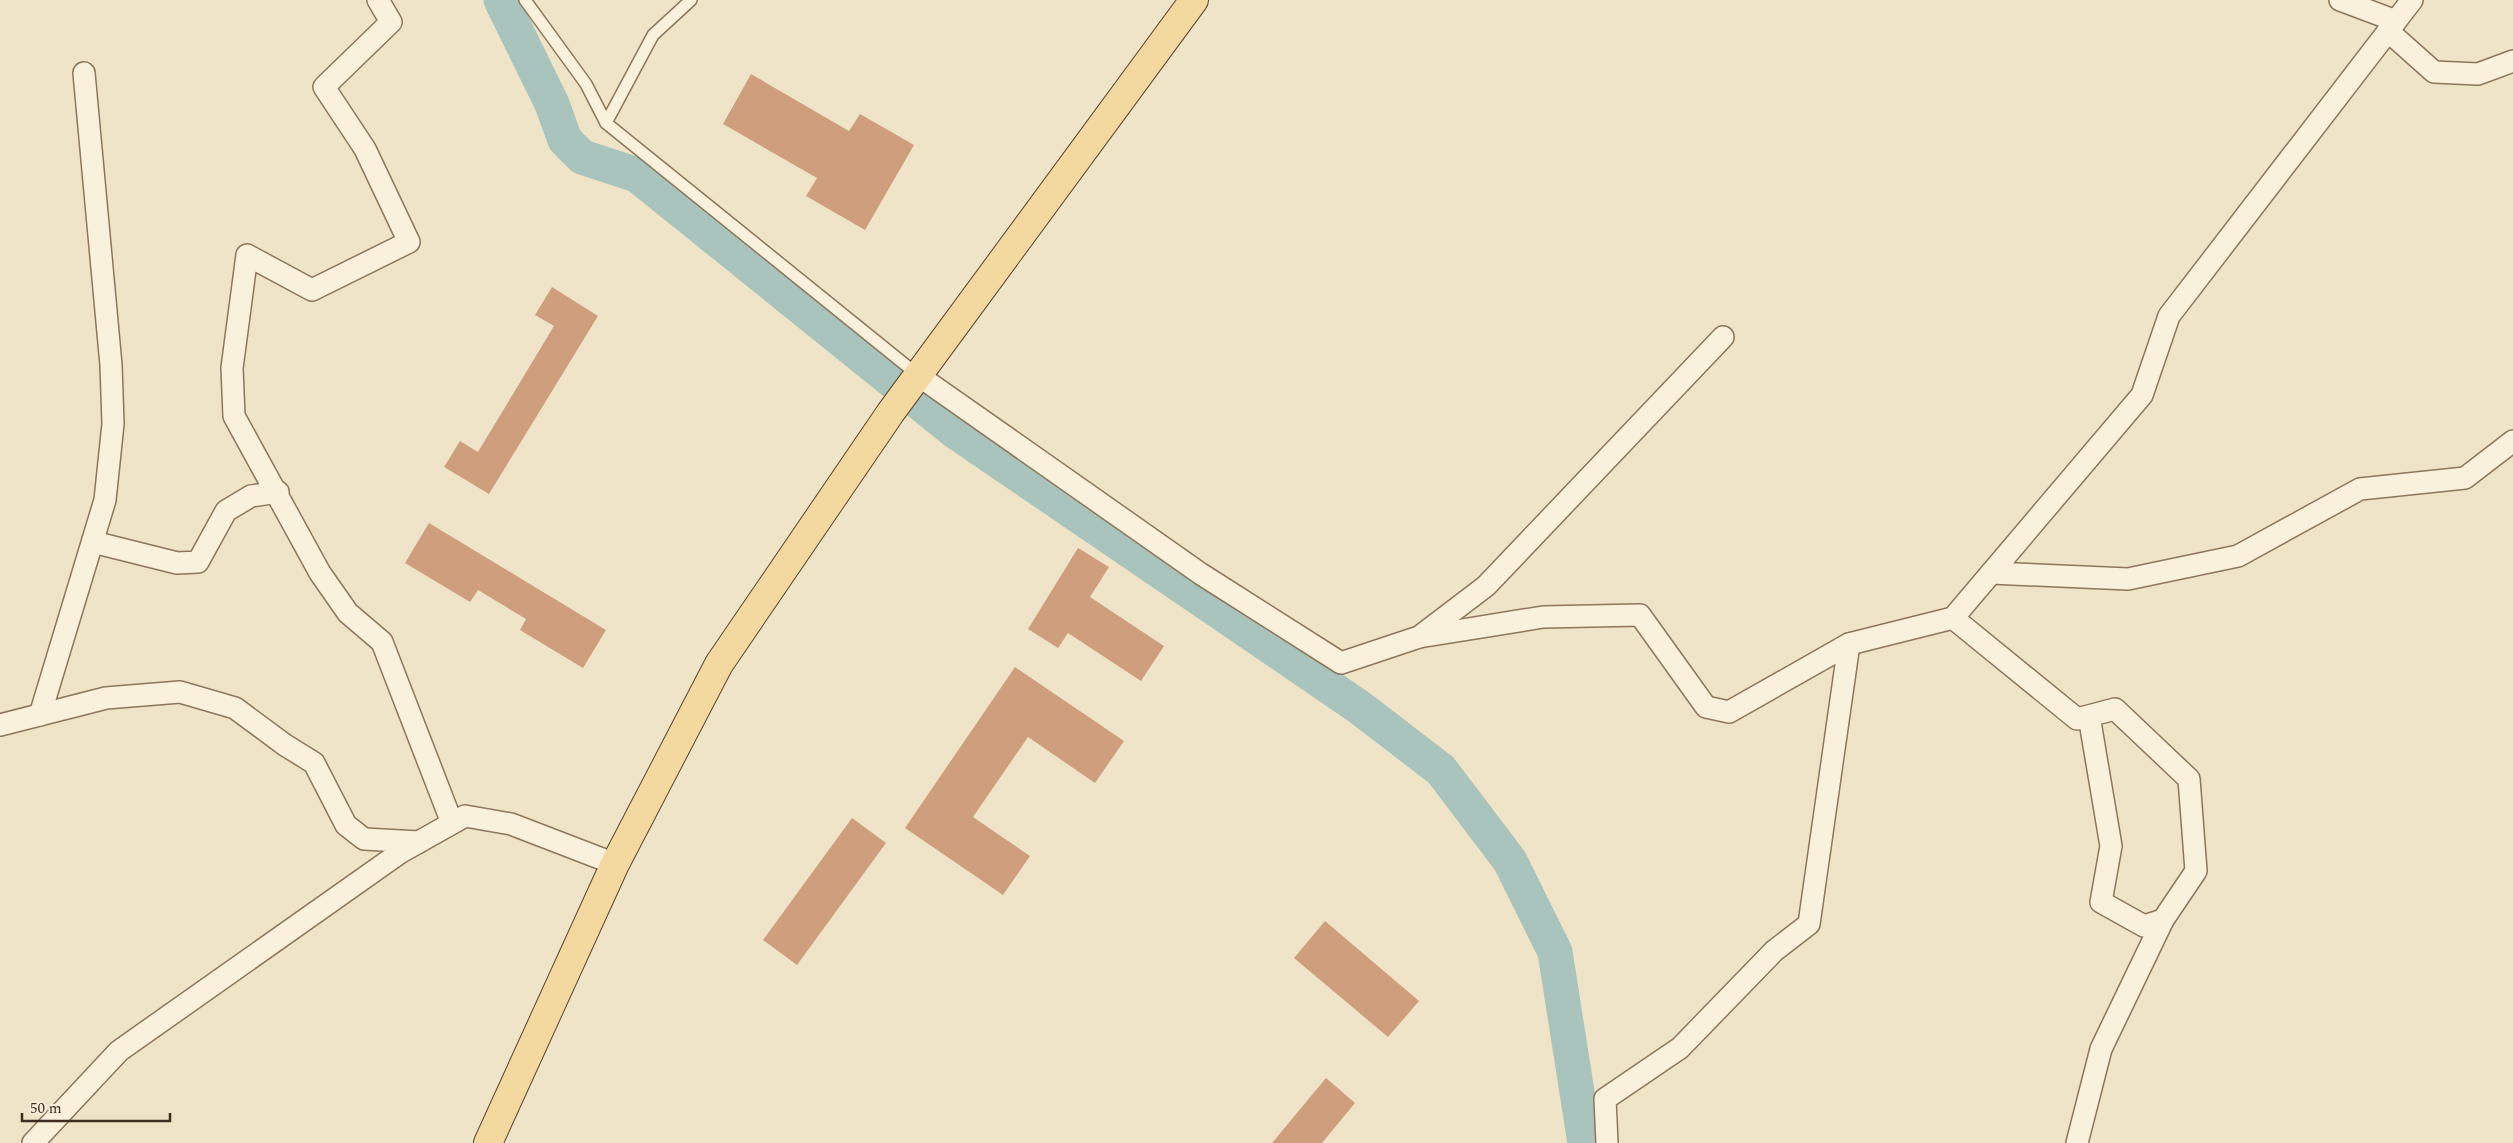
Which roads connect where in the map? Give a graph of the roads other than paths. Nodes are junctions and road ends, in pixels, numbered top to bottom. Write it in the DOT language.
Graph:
graph roads {
  1 [pos="378,0"];
  2 [pos="525,0"];
  3 [pos="691,0"];
  4 [pos="2340,0"];
  5 [pos="2412,0"];
  6 [pos="1188,5"];
  7 [pos="2392,26"];
  8 [pos="2513,61"];
  9 [pos="84,73"];
  10 [pos="606,123"];
  11 [pos="1723,337"];
  12 [pos="919,377"];
  13 [pos="2513,441"];
  14 [pos="278,492"];
  15 [pos="92,542"];
  16 [pos="1990,573"];
  17 [pos="1953,618"];
  18 [pos="1419,637"];
  19 [pos="1849,644"];
  20 [pos="40,715"];
  21 [pos="2089,716"];
  22 [pos="0,725"];
  23 [pos="452,823"];
  24 [pos="419,842"];
  25 [pos="615,864"];
  26 [pos="2163,920"];
  27 [pos="33,1143"];
  28 [pos="488,1143"];
  29 [pos="1607,1143"];
  30 [pos="2077,1143"];
  1 -- 14 [label="street"];
  2 -- 10 [label="lane"];
  3 -- 10 [label="lane"];
  4 -- 7 [label="street"];
  5 -- 7 [label="street"];
  6 -- 12 [label="main road"];
  7 -- 8 [label="street"];
  7 -- 16 [label="street"];
  9 -- 15 [label="street"];
  10 -- 12 [label="lane"];
  11 -- 18 [label="street"];
  12 -- 18 [label="street"];
  12 -- 25 [label="main road"];
  13 -- 16 [label="street"];
  14 -- 15 [label="street"];
  14 -- 23 [label="street"];
  15 -- 20 [label="street"];
  16 -- 17 [label="street"];
  17 -- 19 [label="street"];
  17 -- 21 [label="street"];
  18 -- 19 [label="street"];
  19 -- 29 [label="street"];
  20 -- 22 [label="street"];
  20 -- 24 [label="street"];
  21 -- 26 [label="street"];
  21 -- 26 [label="street"];
  23 -- 24 [label="street"];
  23 -- 25 [label="street"];
  24 -- 27 [label="street"];
  25 -- 28 [label="main road"];
  26 -- 30 [label="street"];
}
